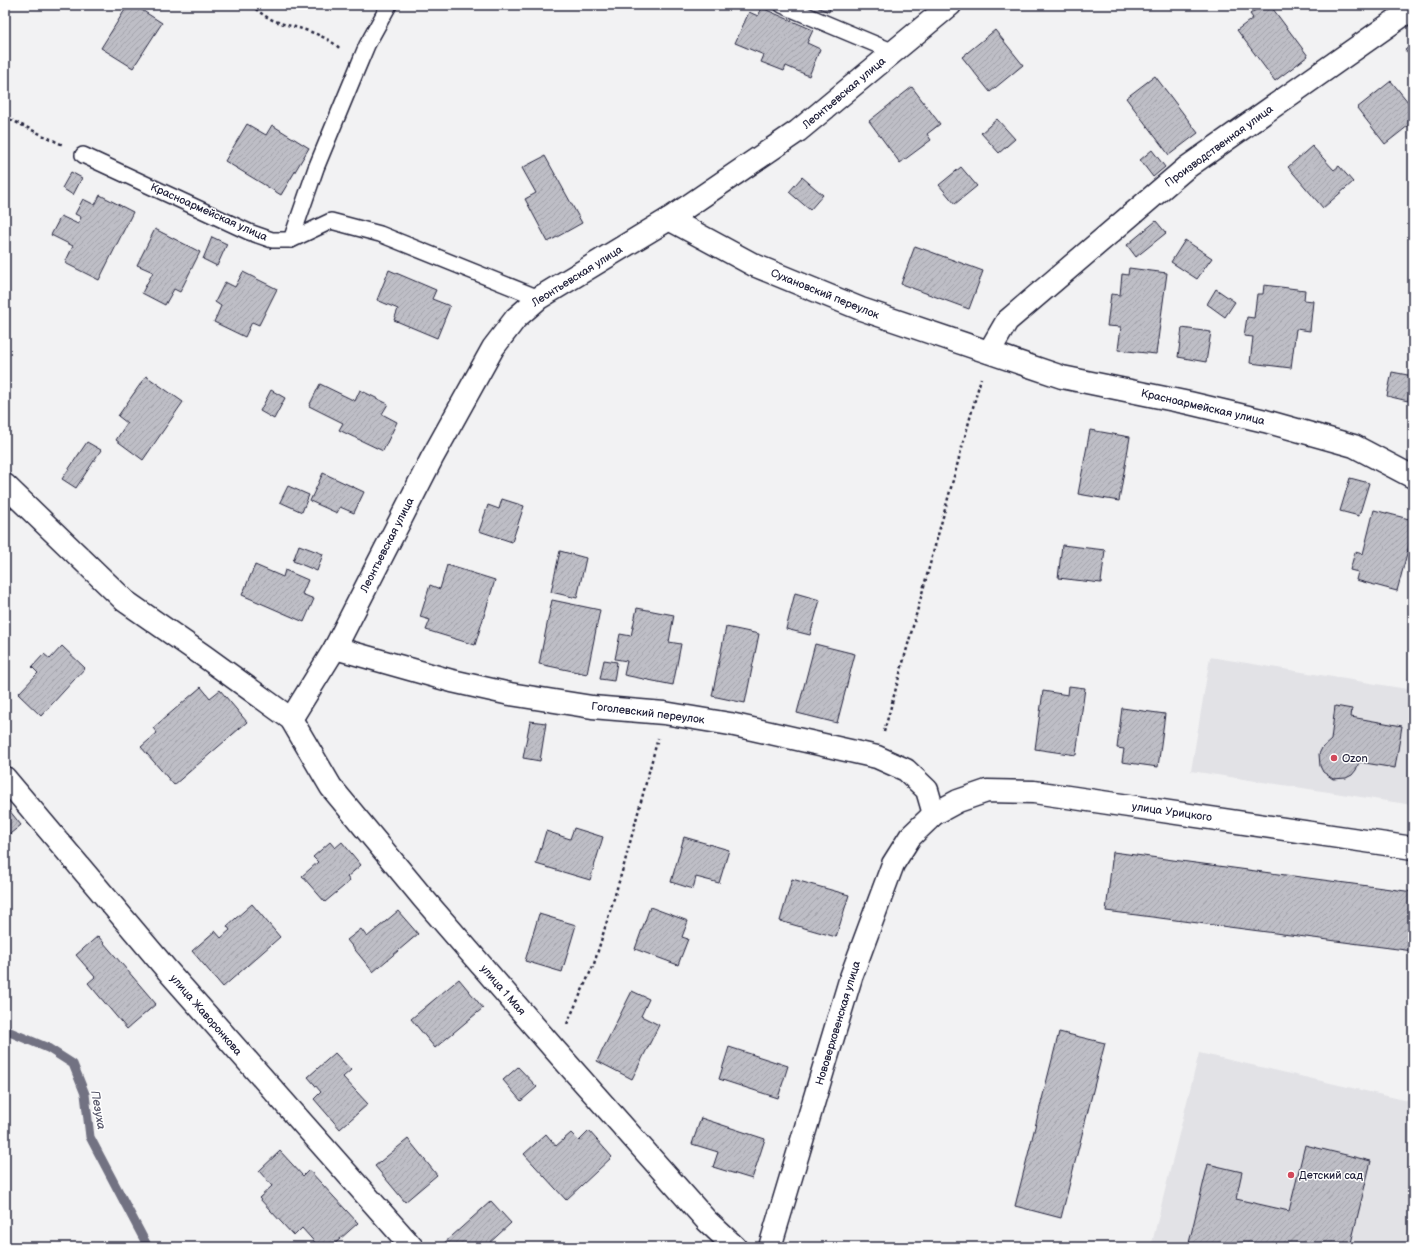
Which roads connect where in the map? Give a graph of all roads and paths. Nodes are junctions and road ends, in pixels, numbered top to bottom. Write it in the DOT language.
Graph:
graph roads {
  1 [pos="252,5"];
  2 [pos="389,5"];
  3 [pos="782,5"];
  4 [pos="950,5"];
  5 [pos="1413,8"];
  6 [pos="894,52"];
  7 [pos="357,69"];
  8 [pos="5,117"];
  9 [pos="83,154"];
  10 [pos="668,220"];
  11 [pos="291,240"];
  12 [pos="539,298"];
  13 [pos="989,352"];
  14 [pos="1413,477"];
  15 [pos="5,485"];
  16 [pos="335,648"];
  17 [pos="664,714"];
  18 [pos="291,718"];
  19 [pos="877,757"];
  20 [pos="5,778"];
  21 [pos="934,814"];
  22 [pos="1413,848"];
  23 [pos="555,1050"];
  24 [pos="412,1247"];
  25 [pos="735,1247"];
  26 [pos="770,1247"];
  1 -- 7 [label="path"];
  2 -- 7 [label="lane"];
  3 -- 6 [label="lane"];
  4 -- 6 [label="street, Леонтьевская улица"];
  5 -- 13 [label="street, Производственная улица"];
  6 -- 10 [label="street, Леонтьевская улица"];
  7 -- 11 [label="lane"];
  8 -- 9 [label="path"];
  9 -- 11 [label="lane, Красноармейская улица"];
  10 -- 12 [label="street, Леонтьевская улица"];
  10 -- 13 [label="street, Сухановский переулок"];
  11 -- 12 [label="lane, Красноармейская улица"];
  12 -- 16 [label="street, Леонтьевская улица"];
  13 -- 14 [label="street, Красноармейская улица"];
  13 -- 19 [label="path"];
  15 -- 18 [label="street"];
  16 -- 17 [label="street, Гоголевский переулок"];
  16 -- 18 [label="street, Леонтьевская улица"];
  17 -- 19 [label="street, Гоголевский переулок"];
  17 -- 23 [label="path"];
  18 -- 23 [label="street, улица 1 Мая"];
  19 -- 21 [label="street, Гоголевский переулок"];
  20 -- 24 [label="street, улица Жаворонкова"];
  21 -- 22 [label="street, улица Урицкого"];
  21 -- 26 [label="street, Нововерховенская улица"];
  23 -- 25 [label="street, улица 1 Мая"];
}
